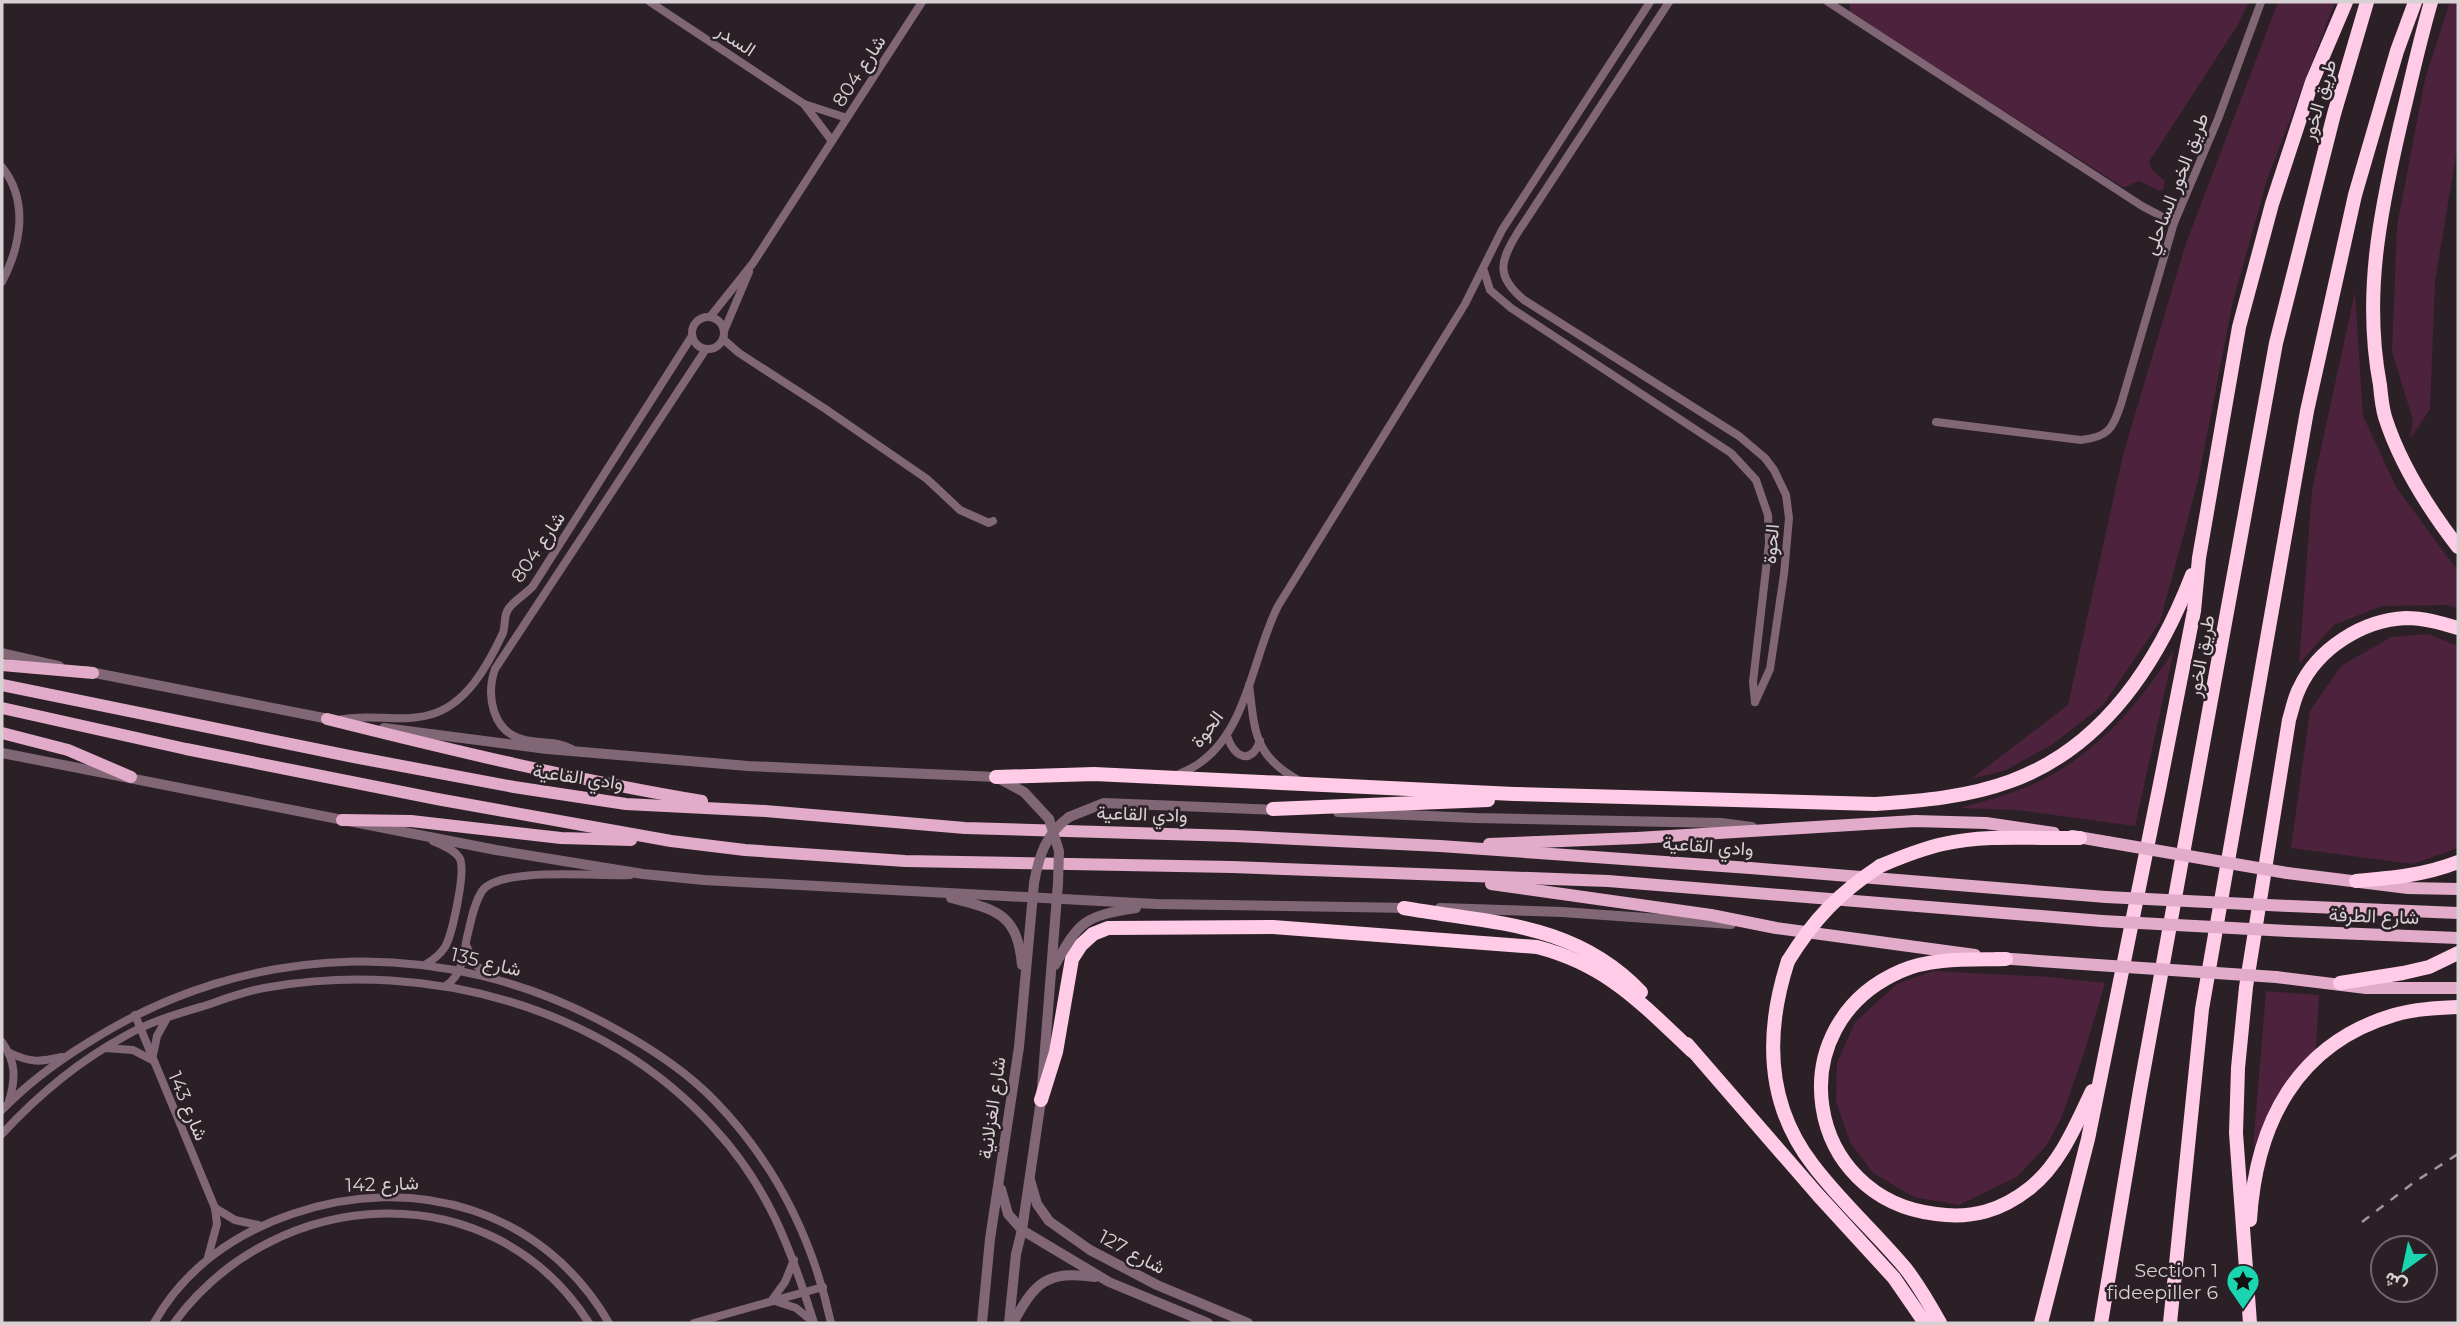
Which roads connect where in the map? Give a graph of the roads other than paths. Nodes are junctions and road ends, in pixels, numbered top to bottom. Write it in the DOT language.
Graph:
graph roads {
  1 [pos="649,2"];
  2 [pos="922,2"];
  3 [pos="1650,2"];
  4 [pos="1669,2"];
  5 [pos="1828,2"];
  6 [pos="2260,2"];
  7 [pos="2346,2"];
  8 [pos="2367,2"];
  9 [pos="2415,2"];
  10 [pos="2431,2"];
  11 [pos="804,104"];
  12 [pos="847,118"];
  13 [pos="832,141"];
  14 [pos="2,168"];
  15 [pos="2174,223"];
  16 [pos="753,263"];
  17 [pos="1503,264"];
  18 [pos="1483,269"];
  19 [pos="2,282"];
  20 [pos="709,317"];
  21 [pos="692,335"];
  22 [pos="723,335"];
  23 [pos="710,348"];
  24 [pos="739,353"];
  25 [pos="1936,422"];
  26 [pos="993,522"];
  27 [pos="2458,547"];
  28 [pos="2199,558"];
  29 [pos="2458,628"];
  30 [pos="2,651"];
  31 [pos="2,665"];
  32 [pos="1754,667"];
  33 [pos="1770,669"];
  34 [pos="93,673"];
  35 [pos="1249,682"];
  36 [pos="2,685"];
  37 [pos="2,708"];
  38 [pos="331,720"];
  39 [pos="2,733"];
  40 [pos="1227,736"];
  41 [pos="1260,741"];
  42 [pos="577,752"];
  43 [pos="2,753"];
  44 [pos="131,777"];
  45 [pos="996,777"];
  46 [pos="1171,777"];
  47 [pos="1303,782"];
  48 [pos="1514,794"];
  49 [pos="1273,809"];
  50 [pos="765,811"];
  51 [pos="342,820"];
  52 [pos="1761,829"];
  53 [pos="1054,830"];
  54 [pos="424,837"];
  55 [pos="2080,838"];
  56 [pos="671,841"];
  57 [pos="1440,846"];
  58 [pos="2458,862"];
  59 [pos="643,874"];
  60 [pos="1441,876"];
  61 [pos="2356,881"];
  62 [pos="2458,889"];
  63 [pos="924,891"];
  64 [pos="1032,898"];
  65 [pos="1056,899"];
  66 [pos="1156,905"];
  67 [pos="2290,906"];
  68 [pos="1404,908"];
  69 [pos="2458,913"];
  70 [pos="1776,928"];
  71 [pos="2458,938"];
  72 [pos="466,945"];
  73 [pos="2458,953"];
  74 [pos="2006,959"];
  75 [pos="424,965"];
  76 [pos="461,971"];
  77 [pos="1052,971"];
  78 [pos="491,978"];
  79 [pos="2340,983"];
  80 [pos="447,985"];
  81 [pos="2458,988"];
  82 [pos="1025,996"];
  83 [pos="2458,1007"];
  84 [pos="135,1015"];
  85 [pos="168,1017"];
  86 [pos="140,1029"];
  87 [pos="2,1042"];
  88 [pos="105,1048"];
  89 [pos="1692,1051"];
  90 [pos="10,1053"];
  91 [pos="65,1057"];
  92 [pos="152,1060"];
  93 [pos="2102,1071"];
  94 [pos="1041,1100"];
  95 [pos="9,1103"];
  96 [pos="2,1110"];
  97 [pos="2,1134"];
  98 [pos="1000,1175"];
  99 [pos="1029,1177"];
  100 [pos="215,1208"];
  101 [pos="261,1225"];
  102 [pos="1022,1230"];
  103 [pos="794,1258"];
  104 [pos="207,1259"];
  105 [pos="1110,1262"];
  106 [pos="2247,1267"];
  107 [pos="1101,1277"];
  108 [pos="822,1287"];
  109 [pos="804,1292"];
  110 [pos="772,1300"];
  111 [pos="154,1323"];
  112 [pos="174,1323"];
  113 [pos="589,1323"];
  114 [pos="610,1323"];
  115 [pos="694,1323"];
  116 [pos="814,1323"];
  117 [pos="831,1323"];
  118 [pos="982,1323"];
  119 [pos="1011,1323"];
  120 [pos="1208,1323"];
  121 [pos="1248,1323"];
  122 [pos="1925,1323"];
  123 [pos="1940,1323"];
  124 [pos="2041,1323"];
  125 [pos="2101,1323"];
  126 [pos="2170,1323"];
  127 [pos="2250,1323"];
  1 -- 11 [label="street, السدر"];
  2 -- 12 [label="street, شارع 804"];
  3 -- 18 [label="street, الحوة"];
  4 -- 17 [label="street"];
  5 -- 15 [label="street"];
  6 -- 15 [label="street, طريق الخور الساحلي"];
  7 -- 28 [label="highway"];
  8 -- 125 [label="highway, طريق الخور"];
  9 -- 126 [label="highway"];
  10 -- 27 [label="highway"];
  11 -- 12 [label="street"];
  11 -- 13 [label="street"];
  12 -- 13 [label="street, شارع 804"];
  13 -- 16 [label="street, شارع 804"];
  14 -- 19 [label="street"];
  15 -- 25 [label="street, طريق الخور الساحلي"];
  16 -- 20 [label="street, شارع 804"];
  16 -- 22 [label="street, شارع 804"];
  17 -- 18 [label="street"];
  17 -- 33 [label="street, الحوة"];
  18 -- 32 [label="street, الحوة"];
  18 -- 35 [label="street, الحوة"];
  20 -- 21 [label="street"];
  20 -- 22 [label="street"];
  21 -- 23 [label="street"];
  21 -- 38 [label="street, شارع 804"];
  22 -- 23 [label="street"];
  22 -- 24 [label="street"];
  23 -- 24 [label="street"];
  23 -- 42 [label="street, شارع 804"];
  24 -- 26 [label="street"];
  28 -- 48 [label="highway"];
  28 -- 93 [label="highway"];
  29 -- 106 [label="highway"];
  30 -- 34 [label="street, وادي القاعية"];
  31 -- 34 [label="main road"];
  32 -- 33 [label="street"];
  32 -- 33 [label="street, الحوة"];
  34 -- 38 [label="street, وادي القاعية"];
  35 -- 40 [label="street, الحوة"];
  35 -- 41 [label="street, الحوة"];
  36 -- 50 [label="main road, وادي القاعية"];
  37 -- 56 [label="main road"];
  38 -- 42 [label="street, وادي القاعية"];
  38 -- 50 [label="main road"];
  39 -- 44 [label="main road"];
  40 -- 41 [label="street"];
  40 -- 46 [label="street, الحوة"];
  41 -- 47 [label="street, الحوة"];
  42 -- 45 [label="street, وادي القاعية"];
  43 -- 44 [label="street"];
  44 -- 51 [label="street"];
  45 -- 46 [label="highway"];
  45 -- 53 [label="street, bridge"];
  46 -- 47 [label="highway"];
  47 -- 48 [label="highway"];
  48 -- 49 [label="highway"];
  49 -- 52 [label="street, وادي القاعية"];
  49 -- 53 [label="street, وادي القاعية, bridge"];
  50 -- 57 [label="main road, وادي القاعية"];
  51 -- 54 [label="street"];
  51 -- 56 [label="main road"];
  52 -- 55 [label="main road"];
  52 -- 57 [label="main road"];
  53 -- 64 [label="street, bridge"];
  53 -- 65 [label="street, bridge"];
  54 -- 59 [label="street"];
  54 -- 75 [label="street"];
  55 -- 61 [label="main road, bridge"];
  55 -- 123 [label="highway, bridge"];
  56 -- 60 [label="main road"];
  57 -- 67 [label="main road, وادي القاعية, bridge"];
  58 -- 61 [label="highway"];
  59 -- 63 [label="street"];
  59 -- 72 [label="street"];
  60 -- 70 [label="main road"];
  60 -- 71 [label="main road, شارع الطرفة, bridge"];
  61 -- 62 [label="main road"];
  63 -- 64 [label="street"];
  63 -- 82 [label="street"];
  64 -- 65 [label="street"];
  64 -- 82 [label="street, شارع الغزلانية"];
  65 -- 66 [label="street"];
  65 -- 77 [label="street"];
  66 -- 68 [label="street"];
  66 -- 77 [label="street"];
  67 -- 69 [label="main road, شارع الطرفة"];
  68 -- 70 [label="street"];
  68 -- 89 [label="highway"];
  70 -- 74 [label="main road"];
  72 -- 76 [label="street"];
  72 -- 78 [label="street"];
  73 -- 79 [label="highway"];
  74 -- 79 [label="main road, bridge"];
  74 -- 93 [label="highway"];
  75 -- 76 [label="street, شارع 135"];
  75 -- 84 [label="street, شارع 135"];
  76 -- 78 [label="street, شارع 135"];
  76 -- 80 [label="street"];
  77 -- 94 [label="street"];
  78 -- 108 [label="street, شارع 135"];
  79 -- 81 [label="main road"];
  80 -- 85 [label="street, شارع 135"];
  80 -- 103 [label="street, شارع 135"];
  82 -- 98 [label="street, شارع الغزلانية"];
  83 -- 106 [label="highway"];
  84 -- 86 [label="street, شارع 143"];
  84 -- 91 [label="street, شارع 135"];
  85 -- 86 [label="street, شارع 135"];
  85 -- 92 [label="street"];
  86 -- 88 [label="street, شارع 135"];
  86 -- 92 [label="street, شارع 143"];
  87 -- 90 [label="street"];
  88 -- 92 [label="street"];
  88 -- 97 [label="street, شارع 135"];
  89 -- 94 [label="highway"];
  89 -- 122 [label="highway"];
  90 -- 91 [label="street"];
  90 -- 95 [label="street"];
  91 -- 95 [label="street, شارع 135"];
  92 -- 100 [label="street, شارع 143"];
  93 -- 124 [label="highway"];
  94 -- 99 [label="street"];
  95 -- 96 [label="street, شارع 135"];
  98 -- 102 [label="street, شارع 127"];
  98 -- 118 [label="street, شارع الغزلانية"];
  99 -- 102 [label="street"];
  99 -- 105 [label="street, شارع 127"];
  100 -- 101 [label="street"];
  100 -- 104 [label="street, شارع 143"];
  101 -- 104 [label="street, شارع 142"];
  101 -- 114 [label="street, شارع 142"];
  102 -- 107 [label="street, شارع 127"];
  102 -- 119 [label="street"];
  103 -- 109 [label="street, شارع 135"];
  103 -- 110 [label="street"];
  104 -- 111 [label="street, شارع 142"];
  105 -- 107 [label="street"];
  105 -- 121 [label="street, شارع 127"];
  106 -- 127 [label="highway"];
  107 -- 119 [label="street"];
  107 -- 120 [label="street, شارع 127"];
  108 -- 109 [label="street"];
  108 -- 117 [label="street, شارع 135"];
  109 -- 110 [label="street"];
  109 -- 116 [label="street, شارع 135"];
  110 -- 115 [label="street"];
  110 -- 116 [label="street"];
  112 -- 113 [label="street, شارع 142"];
}
